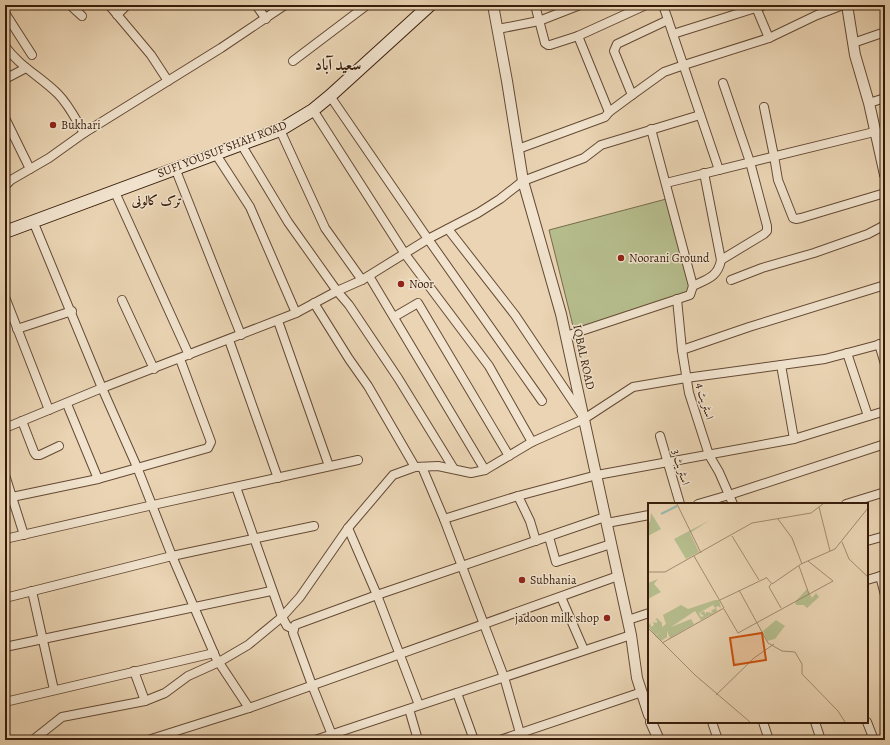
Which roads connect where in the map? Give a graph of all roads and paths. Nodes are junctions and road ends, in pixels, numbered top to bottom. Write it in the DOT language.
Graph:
graph roads {
  1 [pos="70,5"];
  2 [pos="109,5"];
  3 [pos="128,5"];
  4 [pos="256,5"];
  5 [pos="285,5"];
  6 [pos="367,5"];
  7 [pos="430,5"];
  8 [pos="493,5"];
  9 [pos="535,5"];
  10 [pos="580,5"];
  11 [pos="646,5"];
  12 [pos="663,5"];
  13 [pos="842,5"];
  14 [pos="847,5"];
  15 [pos="759,6"];
  16 [pos="5,13"];
  17 [pos="117,15"];
  18 [pos="82,16"];
  19 [pos="266,19"];
  20 [pos="668,20"];
  21 [pos="540,21"];
  22 [pos="498,29"];
  23 [pos="885,32"];
  24 [pos="673,34"];
  25 [pos="578,36"];
  26 [pos="769,38"];
  27 [pos="853,43"];
  28 [pos="5,46"];
  29 [pos="32,54"];
  30 [pos="294,61"];
  31 [pos="684,65"];
  32 [pos="26,68"];
  33 [pos="5,79"];
  34 [pos="168,81"];
  35 [pos="723,83"];
  36 [pos="632,95"];
  37 [pos="330,96"];
  38 [pos="885,98"];
  39 [pos="869,103"];
  40 [pos="764,107"];
  41 [pos="312,110"];
  42 [pos="609,112"];
  43 [pos="700,115"];
  44 [pos="5,118"];
  45 [pos="651,129"];
  46 [pos="280,130"];
  47 [pos="874,132"];
  48 [pos="84,133"];
  49 [pos="241,144"];
  50 [pos="518,149"];
  51 [pos="215,153"];
  52 [pos="774,156"];
  53 [pos="750,162"];
  54 [pos="175,168"];
  55 [pos="30,169"];
  56 [pos="719,170"];
  57 [pos="704,173"];
  58 [pos="885,175"];
  59 [pos="523,181"];
  60 [pos="666,183"];
  61 [pos="5,186"];
  62 [pos="114,190"];
  63 [pos="885,193"];
  64 [pos="34,221"];
  65 [pos="885,225"];
  66 [pos="448,229"];
  67 [pos="5,232"];
  68 [pos="428,239"];
  69 [pos="406,254"];
  70 [pos="721,260"];
  71 [pos="365,278"];
  72 [pos="731,280"];
  73 [pos="885,285"];
  74 [pos="693,286"];
  75 [pos="337,291"];
  76 [pos="5,297"];
  77 [pos="677,299"];
  78 [pos="122,300"];
  79 [pos="314,303"];
  80 [pos="72,311"];
  81 [pos="296,313"];
  82 [pos="394,317"];
  83 [pos="278,321"];
  84 [pos="17,330"];
  85 [pos="241,335"];
  86 [pos="566,336"];
  87 [pos="229,340"];
  88 [pos="882,344"];
  89 [pos="682,350"];
  90 [pos="847,353"];
  91 [pos="189,355"];
  92 [pos="180,358"];
  93 [pos="885,364"];
  94 [pos="781,365"];
  95 [pos="154,369"];
  96 [pos="686,378"];
  97 [pos="102,388"];
  98 [pos="542,401"];
  99 [pos="67,404"];
  100 [pos="49,410"];
  101 [pos="885,411"];
  102 [pos="868,416"];
  103 [pos="584,420"];
  104 [pos="22,421"];
  105 [pos="5,428"];
  106 [pos="660,436"];
  107 [pos="794,439"];
  108 [pos="532,442"];
  109 [pos="885,444"];
  110 [pos="59,446"];
  111 [pos="709,455"];
  112 [pos="509,456"];
  113 [pos="358,460"];
  114 [pos="668,462"];
  115 [pos="329,466"];
  116 [pos="419,467"];
  117 [pos="137,468"];
  118 [pos="454,469"];
  119 [pos="485,470"];
  120 [pos="5,475"];
  121 [pos="597,475"];
  122 [pos="278,478"];
  123 [pos="98,479"];
  124 [pos="236,487"];
  125 [pos="885,492"];
  126 [pos="729,495"];
  127 [pos="518,496"];
  128 [pos="12,497"];
  129 [pos="680,503"];
  130 [pos="701,503"];
  131 [pos="733,503"];
  132 [pos="849,503"];
  133 [pos="153,505"];
  134 [pos="648,515"];
  135 [pos="444,519"];
  136 [pos="606,520"];
  137 [pos="314,526"];
  138 [pos="348,528"];
  139 [pos="24,535"];
  140 [pos="549,536"];
  141 [pos="885,536"];
  142 [pos="5,539"];
  143 [pos="254,540"];
  144 [pos="536,541"];
  145 [pos="868,541"];
  146 [pos="611,544"];
  147 [pos="172,556"];
  148 [pos="462,566"];
  149 [pos="882,575"];
  150 [pos="618,576"];
  151 [pos="868,580"];
  152 [pos="272,591"];
  153 [pos="32,592"];
  154 [pos="377,595"];
  155 [pos="885,595"];
  156 [pos="561,597"];
  157 [pos="5,598"];
  158 [pos="194,607"];
  159 [pos="648,613"];
  160 [pos="282,617"];
  161 [pos="628,620"];
  162 [pos="484,624"];
  163 [pos="293,629"];
  164 [pos="631,635"];
  165 [pos="43,639"];
  166 [pos="5,647"];
  167 [pos="584,650"];
  168 [pos="214,653"];
  169 [pos="399,654"];
  170 [pos="219,662"];
  171 [pos="134,671"];
  172 [pos="504,677"];
  173 [pos="312,685"];
  174 [pos="54,690"];
  175 [pos="456,693"];
  176 [pos="645,698"];
  177 [pos="145,701"];
  178 [pos="5,702"];
  179 [pos="419,705"];
  180 [pos="249,708"];
  181 [pos="409,709"];
  182 [pos="648,711"];
  183 [pos="651,723"];
  184 [pos="712,723"];
  185 [pos="763,723"];
  186 [pos="815,723"];
  187 [pos="867,723"];
  188 [pos="333,737"];
  189 [pos="521,737"];
  190 [pos="33,740"];
  191 [pos="148,740"];
  192 [pos="315,740"];
  193 [pos="418,740"];
  194 [pos="474,740"];
  195 [pos="500,740"];
  196 [pos="659,740"];
  197 [pos="718,740"];
  198 [pos="770,740"];
  199 [pos="821,740"];
  200 [pos="874,740"];
  1 -- 18 [label="street"];
  2 -- 17 [label="street"];
  3 -- 17 [label="street"];
  4 -- 19 [label="street"];
  5 -- 19 [label="street"];
  6 -- 30 [label="street"];
  7 -- 37 [label="main road, SUFI YOUSUF SHAH ROAD"];
  8 -- 22 [label="street, IQBAL ROAD"];
  9 -- 21 [label="street"];
  10 -- 21 [label="street"];
  11 -- 25 [label="street"];
  12 -- 20 [label="street"];
  13 -- 26 [label="street"];
  14 -- 27 [label="street"];
  15 -- 24 [label="street"];
  15 -- 26 [label="street"];
  16 -- 29 [label="street"];
  17 -- 34 [label="street"];
  19 -- 34 [label="street"];
  20 -- 24 [label="street"];
  20 -- 36 [label="street"];
  21 -- 22 [label="street"];
  21 -- 25 [label="street"];
  22 -- 50 [label="street, IQBAL ROAD"];
  23 -- 27 [label="street"];
  24 -- 31 [label="street"];
  25 -- 42 [label="street"];
  26 -- 31 [label="street"];
  27 -- 39 [label="street"];
  28 -- 32 [label="street"];
  31 -- 36 [label="street"];
  31 -- 43 [label="street"];
  32 -- 33 [label="street"];
  32 -- 48 [label="street"];
  34 -- 48 [label="street"];
  35 -- 53 [label="street"];
  36 -- 42 [label="street"];
  37 -- 41 [label="main road, SUFI YOUSUF SHAH ROAD"];
  37 -- 68 [label="street"];
  38 -- 39 [label="street"];
  39 -- 47 [label="street"];
  40 -- 52 [label="street"];
  41 -- 46 [label="main road, SUFI YOUSUF SHAH ROAD"];
  41 -- 69 [label="street"];
  42 -- 50 [label="street"];
  43 -- 45 [label="street"];
  43 -- 56 [label="street"];
  44 -- 55 [label="street"];
  45 -- 59 [label="street"];
  45 -- 60 [label="street"];
  46 -- 49 [label="main road, SUFI YOUSUF SHAH ROAD"];
  46 -- 71 [label="street"];
  47 -- 52 [label="street"];
  47 -- 58 [label="street"];
  48 -- 55 [label="street"];
  49 -- 51 [label="main road, SUFI YOUSUF SHAH ROAD"];
  49 -- 75 [label="street"];
  50 -- 59 [label="street, IQBAL ROAD"];
  51 -- 54 [label="main road, SUFI YOUSUF SHAH ROAD"];
  51 -- 81 [label="street"];
  52 -- 53 [label="street"];
  52 -- 63 [label="street"];
  53 -- 56 [label="street"];
  53 -- 70 [label="street"];
  54 -- 62 [label="main road, SUFI YOUSUF SHAH ROAD"];
  54 -- 85 [label="street"];
  55 -- 61 [label="street"];
  56 -- 57 [label="street"];
  57 -- 60 [label="street"];
  57 -- 70 [label="street"];
  59 -- 66 [label="street"];
  59 -- 86 [label="street, IQBAL ROAD"];
  60 -- 74 [label="street"];
  62 -- 64 [label="main road, SUFI YOUSUF SHAH ROAD"];
  62 -- 91 [label="street"];
  64 -- 67 [label="main road, SUFI YOUSUF SHAH ROAD"];
  64 -- 80 [label="street"];
  65 -- 72 [label="street"];
  66 -- 68 [label="street"];
  66 -- 103 [label="street"];
  68 -- 69 [label="street"];
  68 -- 98 [label="street"];
  69 -- 71 [label="street"];
  69 -- 108 [label="street"];
  70 -- 74 [label="street"];
  71 -- 75 [label="street"];
  71 -- 82 [label="street"];
  73 -- 89 [label="street"];
  74 -- 77 [label="street"];
  75 -- 79 [label="street"];
  75 -- 118 [label="street"];
  76 -- 84 [label="street"];
  77 -- 86 [label="street"];
  77 -- 89 [label="street, اسٹریٹ 4"];
  78 -- 95 [label="street"];
  79 -- 81 [label="street"];
  79 -- 116 [label="street"];
  80 -- 84 [label="street"];
  80 -- 97 [label="street"];
  81 -- 83 [label="street"];
  82 -- 112 [label="street"];
  82 -- 119 [label="street"];
  83 -- 85 [label="street"];
  83 -- 115 [label="street"];
  84 -- 100 [label="street"];
  85 -- 87 [label="street"];
  86 -- 103 [label="street, IQBAL ROAD"];
  87 -- 91 [label="street"];
  87 -- 122 [label="street"];
  88 -- 90 [label="street"];
  88 -- 93 [label="street"];
  89 -- 96 [label="street, اسٹریٹ 4"];
  90 -- 94 [label="street"];
  90 -- 102 [label="street"];
  91 -- 92 [label="street"];
  92 -- 95 [label="street"];
  92 -- 117 [label="street"];
  94 -- 96 [label="street"];
  94 -- 107 [label="street"];
  95 -- 97 [label="street"];
  96 -- 103 [label="street"];
  96 -- 111 [label="street, اسٹریٹ 4"];
  97 -- 99 [label="street"];
  97 -- 117 [label="street"];
  99 -- 100 [label="street"];
  99 -- 123 [label="street"];
  100 -- 104 [label="street"];
  101 -- 102 [label="street"];
  102 -- 107 [label="street"];
  103 -- 108 [label="street"];
  103 -- 121 [label="street, IQBAL ROAD"];
  104 -- 105 [label="street"];
  104 -- 110 [label="street"];
  106 -- 114 [label="street, اسٹریٹ 3"];
  107 -- 111 [label="street"];
  108 -- 112 [label="street"];
  109 -- 126 [label="street"];
  111 -- 114 [label="street"];
  111 -- 126 [label="street, اسٹریٹ 4"];
  112 -- 119 [label="street"];
  113 -- 115 [label="street"];
  114 -- 121 [label="street"];
  114 -- 129 [label="street, اسٹریٹ 3"];
  115 -- 122 [label="street"];
  116 -- 118 [label="street"];
  116 -- 135 [label="street"];
  116 -- 138 [label="street"];
  117 -- 123 [label="street"];
  117 -- 133 [label="street"];
  118 -- 119 [label="street"];
  120 -- 128 [label="street"];
  121 -- 127 [label="street"];
  121 -- 136 [label="street, IQBAL ROAD"];
  122 -- 124 [label="street"];
  123 -- 128 [label="street"];
  124 -- 133 [label="street"];
  124 -- 143 [label="street"];
  125 -- 132 [label="street"];
  126 -- 130 [label="street"];
  126 -- 131 [label="street, اسٹریٹ 4"];
  127 -- 135 [label="street"];
  127 -- 144 [label="street"];
  128 -- 139 [label="street"];
  133 -- 139 [label="street"];
  133 -- 147 [label="street"];
  134 -- 136 [label="street"];
  135 -- 148 [label="street"];
  136 -- 140 [label="street"];
  136 -- 146 [label="street, IQBAL ROAD"];
  137 -- 143 [label="street"];
  138 -- 154 [label="street"];
  138 -- 160 [label="street"];
  139 -- 142 [label="street"];
  140 -- 144 [label="street"];
  140 -- 146 [label="street"];
  141 -- 145 [label="street"];
  143 -- 147 [label="street"];
  143 -- 152 [label="street"];
  144 -- 148 [label="street"];
  146 -- 150 [label="street, IQBAL ROAD"];
  147 -- 153 [label="street"];
  147 -- 158 [label="street"];
  148 -- 154 [label="street"];
  148 -- 162 [label="street"];
  149 -- 151 [label="street"];
  149 -- 155 [label="street"];
  150 -- 156 [label="street"];
  150 -- 161 [label="street, IQBAL ROAD"];
  152 -- 158 [label="street"];
  152 -- 160 [label="street"];
  153 -- 157 [label="street"];
  153 -- 165 [label="street"];
  154 -- 163 [label="street"];
  154 -- 169 [label="street"];
  156 -- 162 [label="street"];
  156 -- 167 [label="street"];
  158 -- 165 [label="street"];
  158 -- 168 [label="street"];
  159 -- 161 [label="street"];
  160 -- 163 [label="street"];
  160 -- 170 [label="street"];
  161 -- 164 [label="street, IQBAL ROAD"];
  162 -- 169 [label="street"];
  162 -- 172 [label="street"];
  163 -- 173 [label="street"];
  164 -- 167 [label="street"];
  164 -- 176 [label="street, IQBAL ROAD"];
  165 -- 166 [label="street"];
  165 -- 174 [label="street"];
  167 -- 172 [label="street"];
  168 -- 170 [label="street"];
  168 -- 171 [label="street"];
  169 -- 173 [label="street"];
  169 -- 179 [label="street"];
  170 -- 177 [label="street"];
  170 -- 180 [label="street"];
  171 -- 174 [label="street"];
  171 -- 177 [label="street"];
  172 -- 175 [label="street"];
  172 -- 189 [label="street"];
  173 -- 180 [label="street"];
  173 -- 188 [label="street"];
  174 -- 178 [label="street"];
  175 -- 179 [label="street"];
  175 -- 194 [label="street"];
  176 -- 182 [label="street, IQBAL ROAD"];
  176 -- 189 [label="street"];
  177 -- 190 [label="street"];
  179 -- 181 [label="street"];
  180 -- 191 [label="street"];
  181 -- 188 [label="street"];
  181 -- 193 [label="street"];
  183 -- 196 [label="street"];
  184 -- 197 [label="street"];
  185 -- 198 [label="street"];
  186 -- 199 [label="street"];
  187 -- 200 [label="street"];
  188 -- 192 [label="street"];
  189 -- 195 [label="street"];
}
